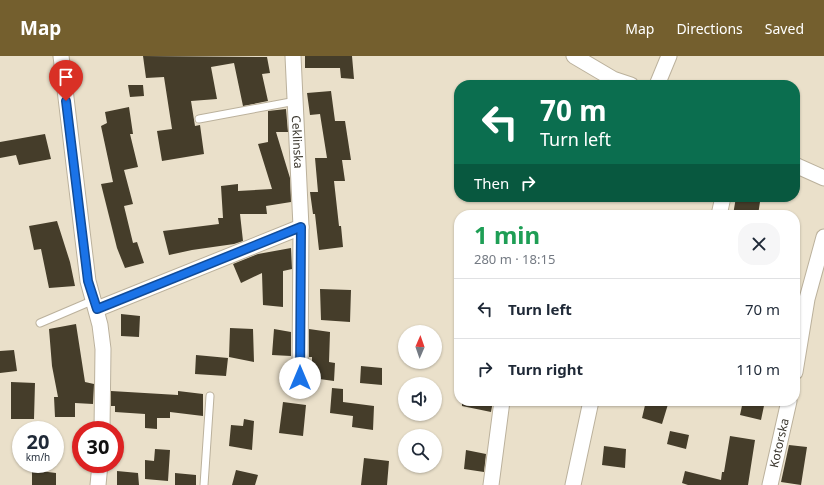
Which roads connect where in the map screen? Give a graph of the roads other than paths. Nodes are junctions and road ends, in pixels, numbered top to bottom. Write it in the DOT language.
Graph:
graph roads {
  1 [pos="61,56"];
  2 [pos="293,56"];
  3 [pos="574,56"];
  4 [pos="669,56"];
  5 [pos="617,80"];
  6 [pos="659,80"];
  7 [pos="296,101"];
  8 [pos="200,119"];
  9 [pos="800,167"];
  10 [pos="824,178"];
  11 [pos="301,227"];
  12 [pos="824,237"];
  13 [pos="95,305"];
  14 [pos="40,323"];
  15 [pos="800,342"];
  16 [pos="300,378"];
  17 [pos="210,396"];
  18 [pos="501,406"];
  19 [pos="590,406"];
  20 [pos="788,406"];
  21 [pos="102,421"];
  22 [pos="99,473"];
  23 [pos="98,485"];
  24 [pos="204,485"];
  25 [pos="491,485"];
  26 [pos="573,485"];
  27 [pos="770,485"];
  1 -- 13 [label="street"];
  2 -- 7 [label="street, Ceklinska"];
  3 -- 5 [label="street"];
  4 -- 6 [label="street"];
  7 -- 8 [label="lane"];
  7 -- 11 [label="street, Ceklinska"];
  9 -- 10 [label="street"];
  11 -- 13 [label="street"];
  11 -- 16 [label="street, Ceklinska"];
  12 -- 15 [label="street"];
  13 -- 14 [label="lane"];
  13 -- 21 [label="street"];
  17 -- 24 [label="lane"];
  18 -- 25 [label="street"];
  19 -- 26 [label="street"];
  20 -- 27 [label="street, Kotorska"];
  22 -- 23 [label="street"];
}
